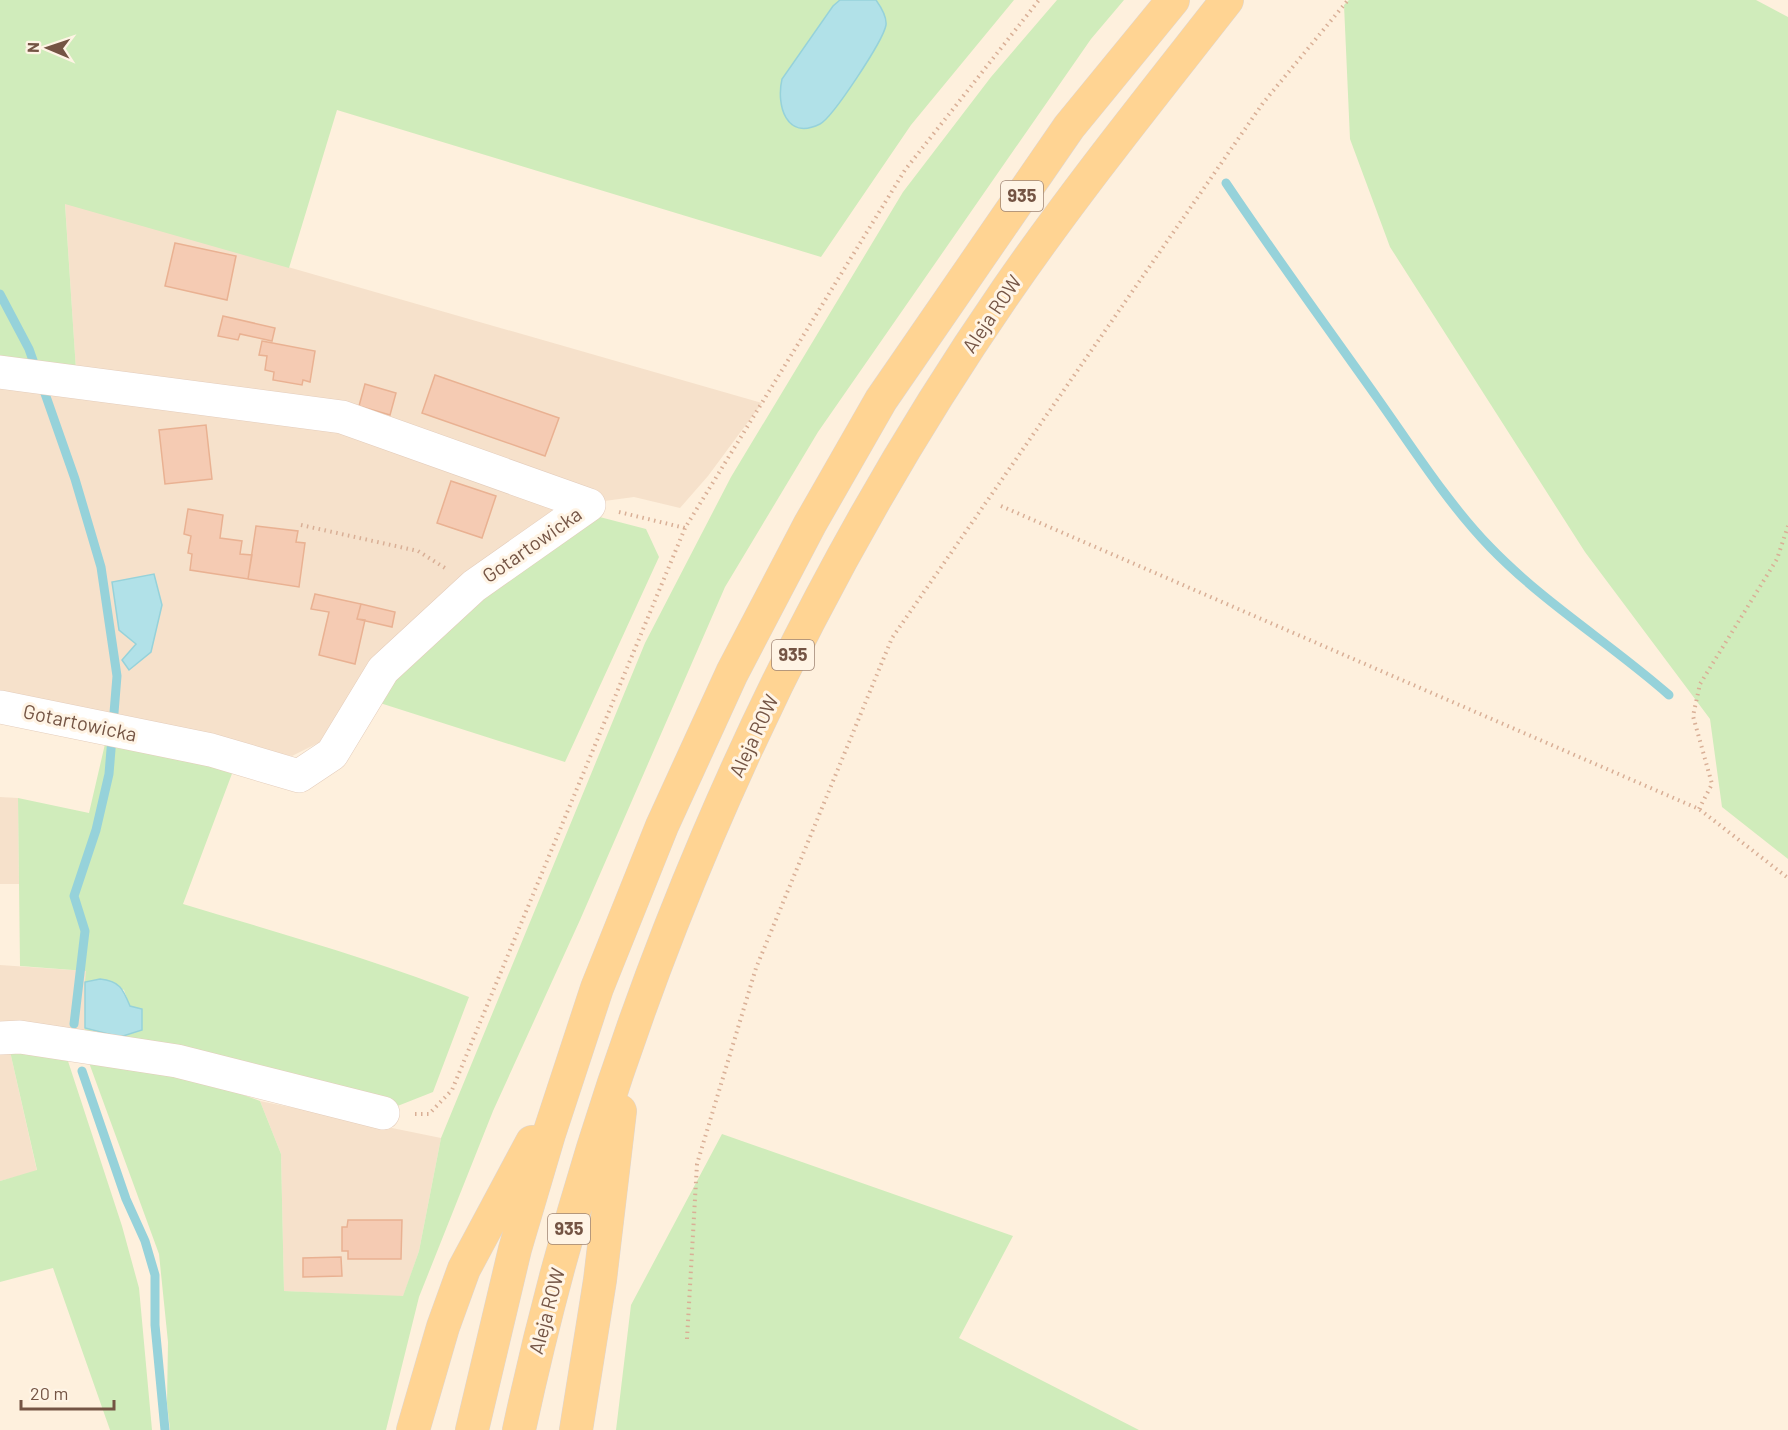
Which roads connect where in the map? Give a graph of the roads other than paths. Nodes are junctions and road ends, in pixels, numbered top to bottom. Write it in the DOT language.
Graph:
graph roads {
  1 [pos="1173,0"];
  2 [pos="1227,0"];
  3 [pos="0,372"];
  4 [pos="0,707"];
  5 [pos="0,1038"];
  6 [pos="628,1044"];
  7 [pos="569,1072"];
  8 [pos="383,1113"];
  9 [pos="413,1430"];
  10 [pos="472,1430"];
  11 [pos="519,1430"];
  12 [pos="576,1430"];
  1 -- 7 [label="main road, 935"];
  2 -- 6 [label="main road, Aleja ROW / 935"];
  3 -- 4 [label="street, Gotartowicka"];
  5 -- 8 [label="street"];
  6 -- 11 [label="main road, Aleja ROW / 935"];
  6 -- 12 [label="main road"];
  7 -- 9 [label="main road"];
  7 -- 10 [label="main road, 935"];
}
